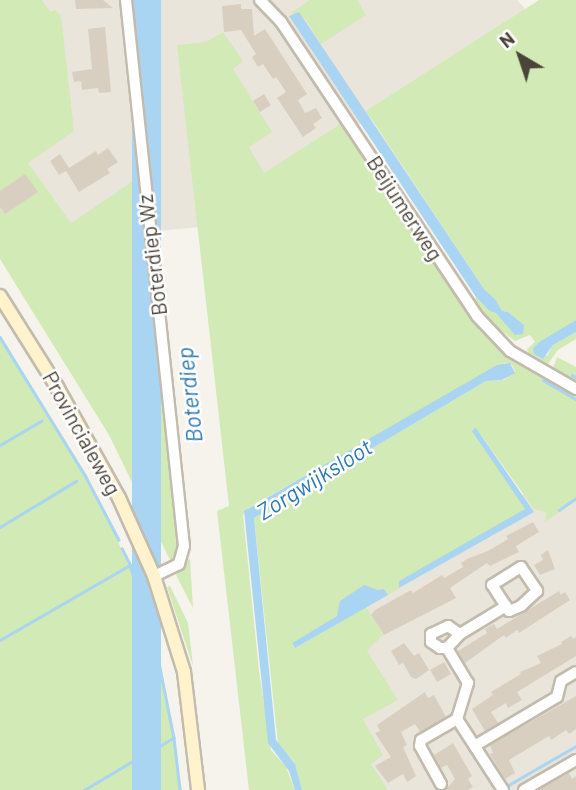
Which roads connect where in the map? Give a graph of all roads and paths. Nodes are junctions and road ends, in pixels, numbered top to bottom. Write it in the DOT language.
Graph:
graph roads {
  1 [pos="126,0"];
  2 [pos="260,0"];
  3 [pos="0,296"];
  4 [pos="576,389"];
  5 [pos="154,576"];
  6 [pos="506,606"];
  7 [pos="460,634"];
  8 [pos="447,648"];
  9 [pos="576,672"];
  10 [pos="457,719"];
  11 [pos="476,745"];
  12 [pos="576,760"];
  13 [pos="441,784"];
  14 [pos="500,786"];
  15 [pos="198,790"];
  16 [pos="524,790"];
  1 -- 5 [label="street, Boterdiep Wz"];
  2 -- 4 [label="street, Beijumerweg"];
  3 -- 5 [label="main road, Provincialeweg"];
  5 -- 15 [label="main road, Provincialeweg"];
  6 -- 6 [label="street"];
  6 -- 7 [label="street"];
  7 -- 8 [label="street"];
  7 -- 8 [label="street"];
  8 -- 10 [label="street"];
  9 -- 11 [label="street"];
  10 -- 11 [label="street"];
  10 -- 13 [label="street"];
  11 -- 14 [label="street"];
  12 -- 16 [label="street"];
}
